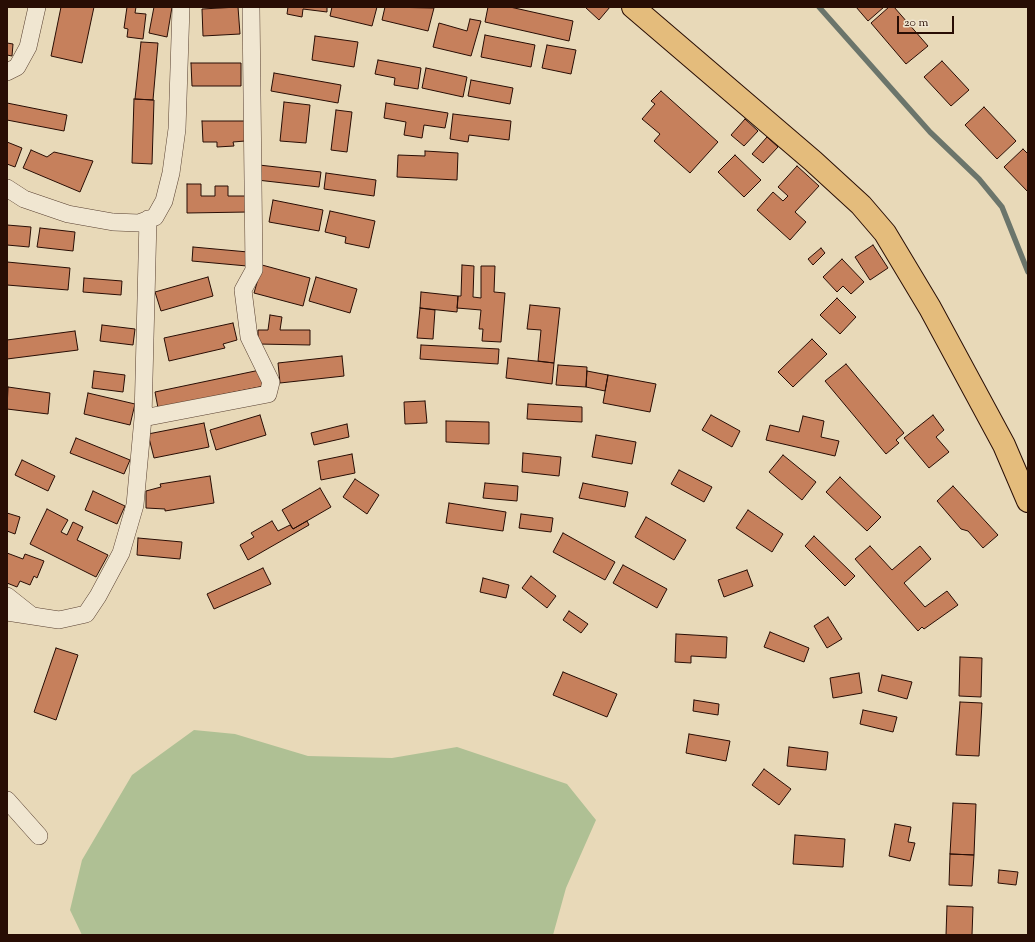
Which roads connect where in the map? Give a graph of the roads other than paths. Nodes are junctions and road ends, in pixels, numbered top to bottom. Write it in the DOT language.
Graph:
graph roads {
  1 [pos="37,7"];
  2 [pos="181,7"];
  3 [pos="252,7"];
  4 [pos="633,7"];
  5 [pos="7,72"];
  6 [pos="7,188"];
  7 [pos="148,219"];
  8 [pos="143,418"];
  9 [pos="1028,501"];
  10 [pos="7,596"];
  11 [pos="7,612"];
  12 [pos="32,617"];
  13 [pos="7,800"];
  14 [pos="39,836"];
  1 -- 5 [label="street"];
  2 -- 7 [label="street"];
  3 -- 8 [label="street"];
  4 -- 9 [label="main road"];
  6 -- 7 [label="street"];
  7 -- 8 [label="street"];
  8 -- 12 [label="street"];
  10 -- 12 [label="street"];
  11 -- 12 [label="street"];
  13 -- 14 [label="street"];
}
